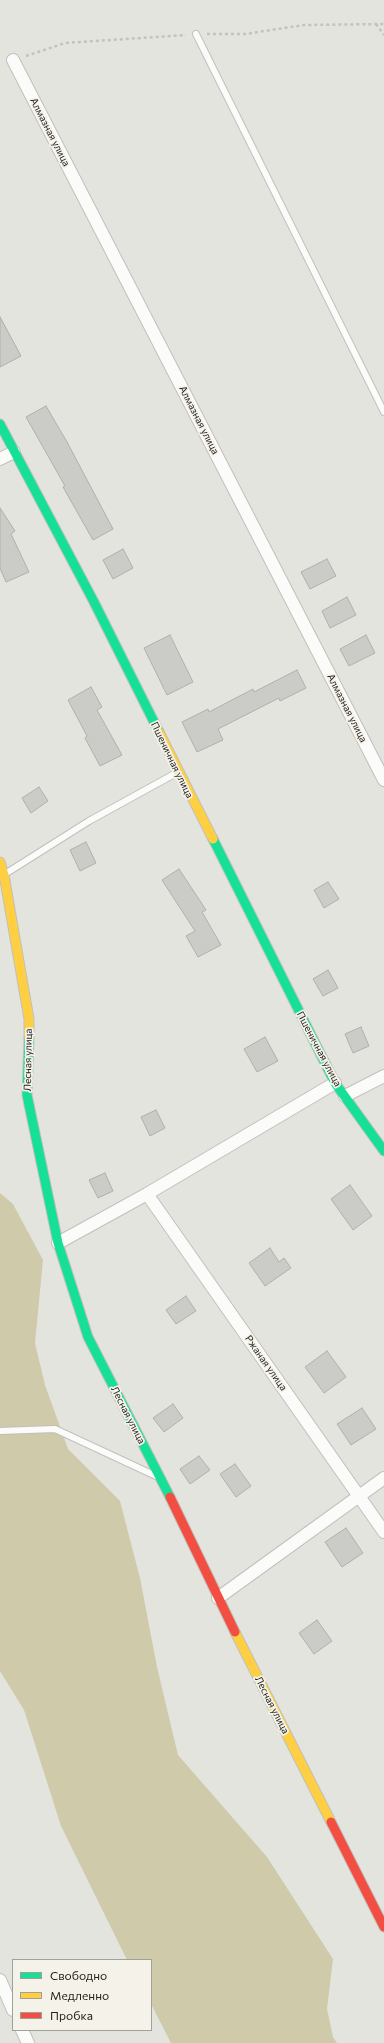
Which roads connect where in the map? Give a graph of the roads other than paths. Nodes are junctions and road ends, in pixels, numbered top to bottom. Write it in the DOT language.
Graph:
graph roads {
  1 [pos="196,34"];
  2 [pos="13,60"];
  3 [pos="384,412"];
  4 [pos="0,424"];
  5 [pos="14,452"];
  6 [pos="0,459"];
  7 [pos="178,772"];
  8 [pos="384,780"];
  9 [pos="0,862"];
  10 [pos="4,875"];
  11 [pos="384,1076"];
  12 [pos="336,1083"];
  13 [pos="345,1096"];
  14 [pos="384,1151"];
  15 [pos="147,1194"];
  16 [pos="58,1243"];
  17 [pos="0,1431"];
  18 [pos="384,1478"];
  19 [pos="161,1479"];
  20 [pos="359,1496"];
  21 [pos="384,1532"];
  22 [pos="218,1598"];
  23 [pos="384,1927"];
  24 [pos="0,1980"];
  25 [pos="12,2008"];
  26 [pos="22,2031"];
  27 [pos="28,2043"];
  1 -- 3 [label="lane"];
  2 -- 8 [label="street, Алмазная улица"];
  4 -- 5 [label="street, Пшеничная улица"];
  5 -- 6 [label="street"];
  5 -- 7 [label="street, Пшеничная улица"];
  7 -- 10 [label="lane"];
  7 -- 12 [label="street, Пшеничная улица"];
  9 -- 10 [label="street, Лесная улица"];
  10 -- 16 [label="street, Лесная улица"];
  11 -- 13 [label="street"];
  12 -- 13 [label="street, Пшеничная улица"];
  12 -- 15 [label="street"];
  13 -- 14 [label="street, Пшеничная улица"];
  15 -- 16 [label="street"];
  15 -- 20 [label="street, Ржаная улица"];
  16 -- 19 [label="street, Лесная улица"];
  17 -- 19 [label="lane"];
  18 -- 20 [label="street"];
  19 -- 22 [label="street, Лесная улица"];
  20 -- 21 [label="street, Ржаная улица"];
  20 -- 22 [label="street"];
  22 -- 23 [label="street, Лесная улица"];
  24 -- 25 [label="street"];
  26 -- 27 [label="street"];
}
